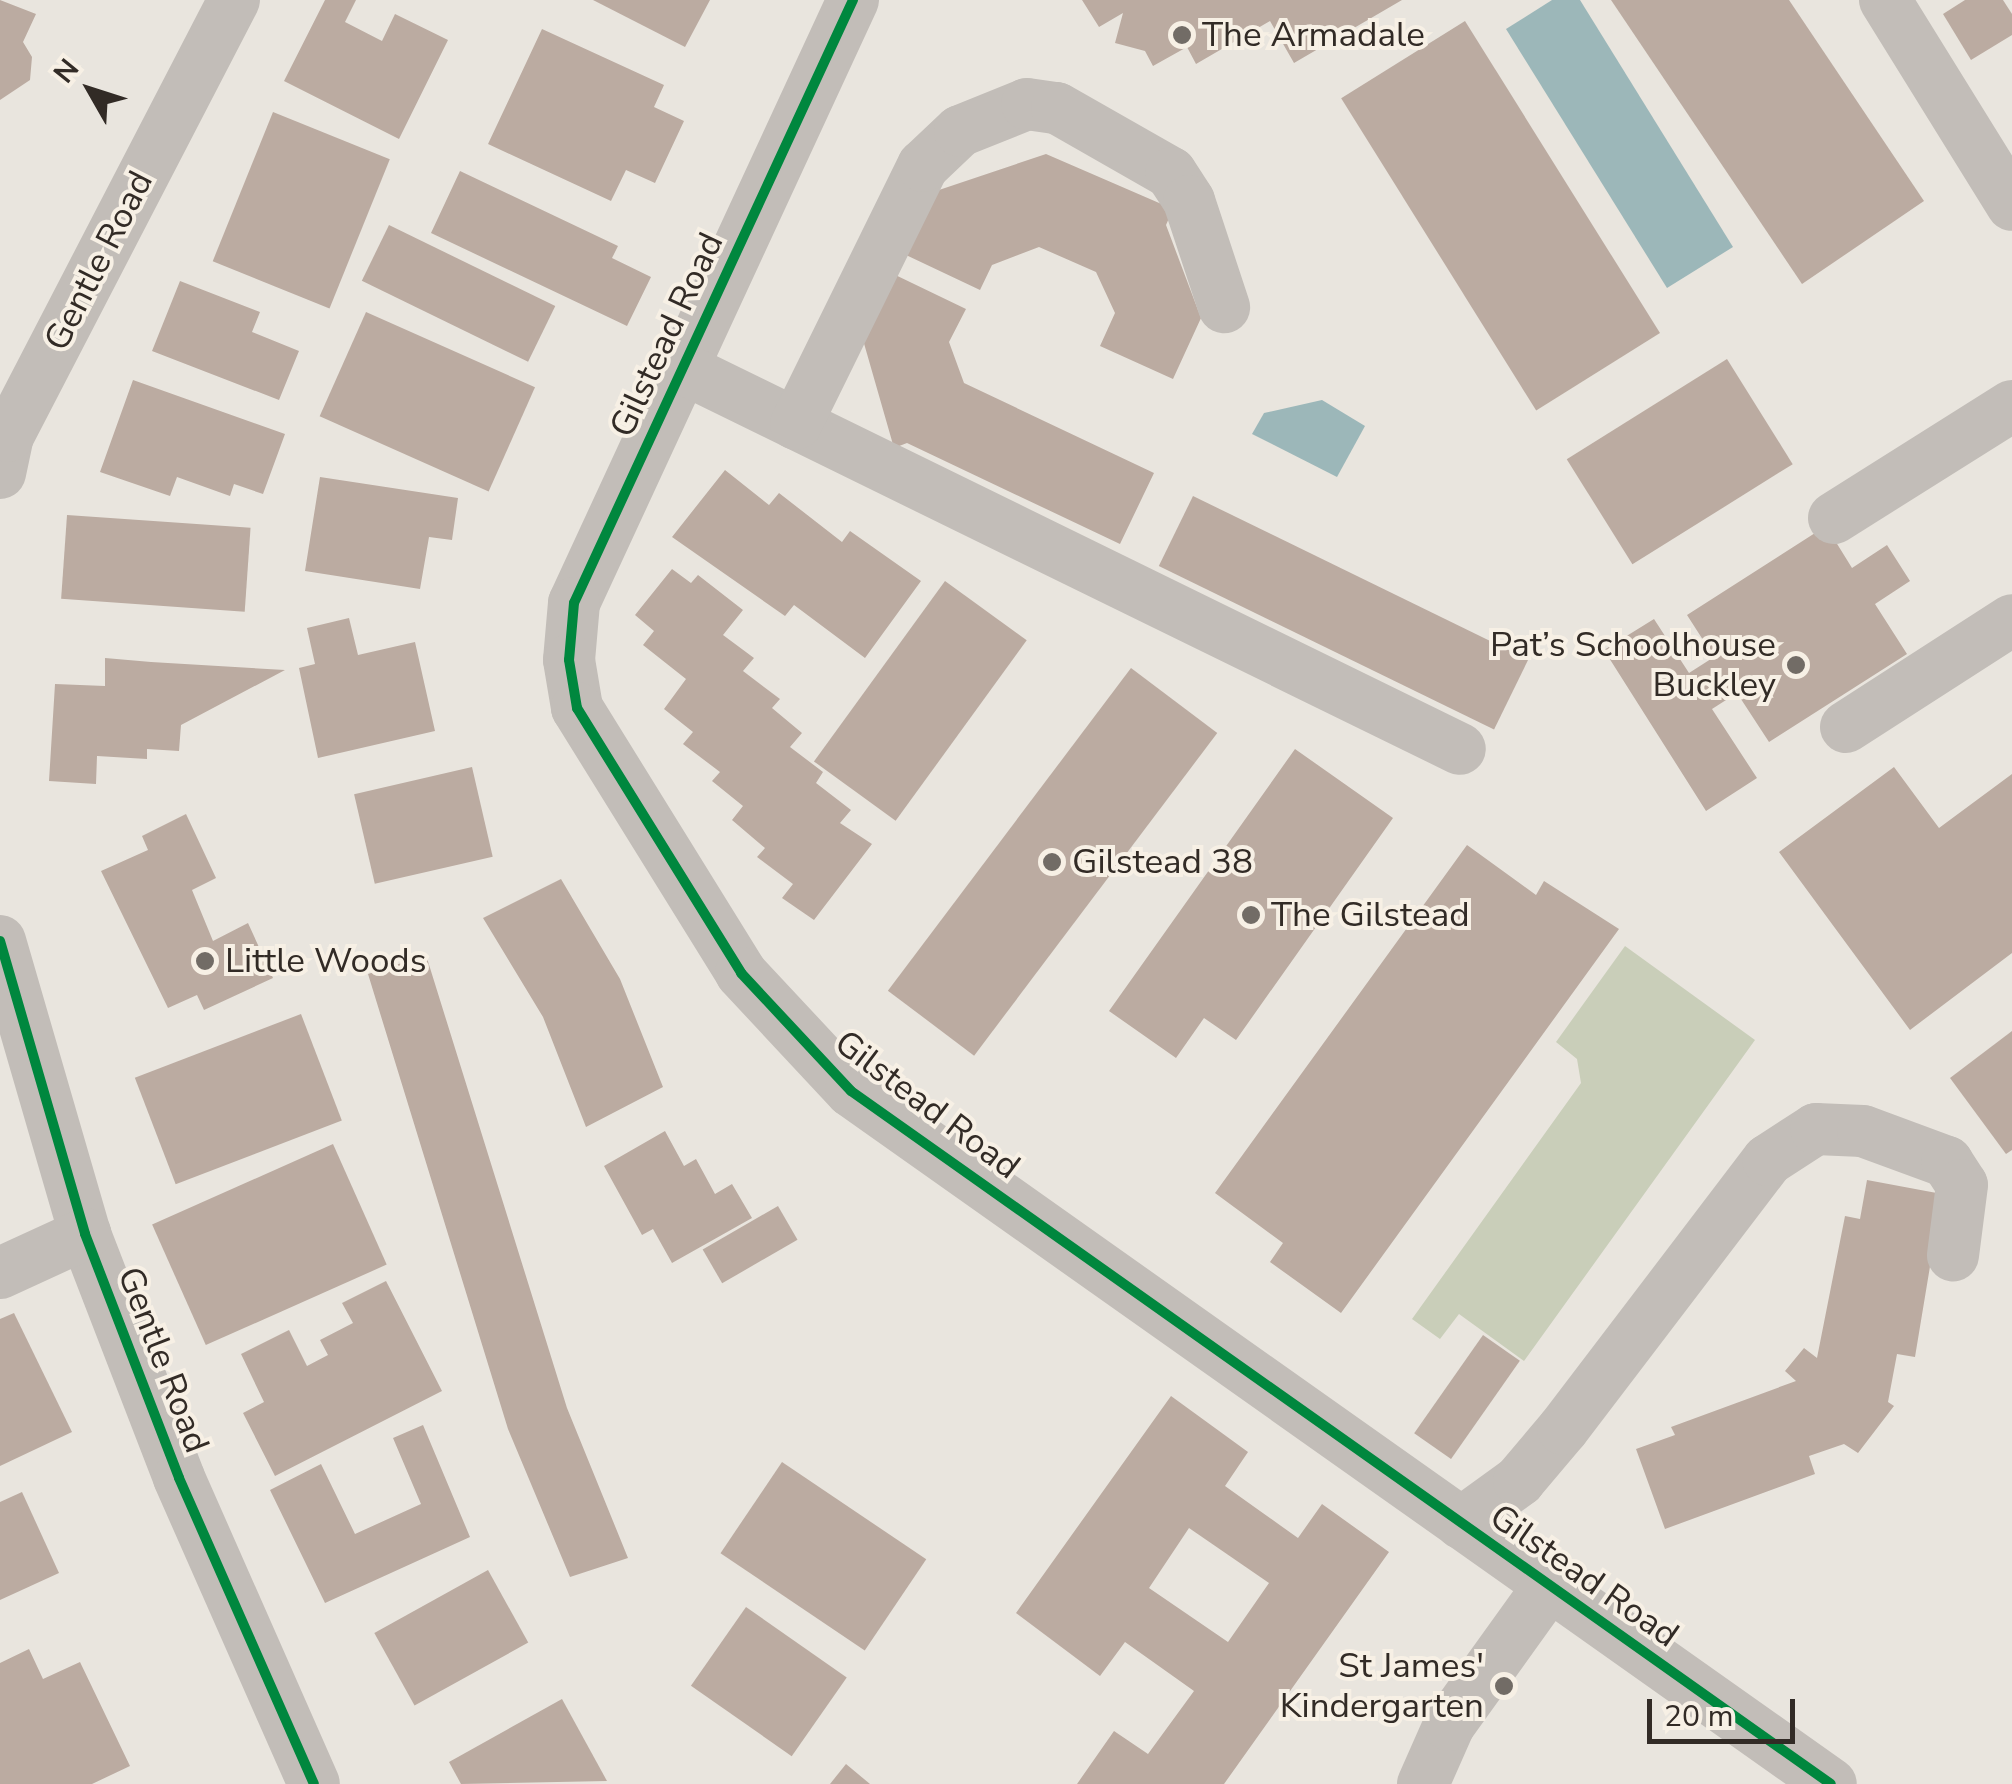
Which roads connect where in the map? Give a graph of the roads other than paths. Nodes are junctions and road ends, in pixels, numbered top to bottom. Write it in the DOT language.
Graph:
graph roads {
  1 [pos="234,0"];
  2 [pos="853,0"];
  3 [pos="1885,0"];
  4 [pos="2012,205"];
  5 [pos="1224,307"];
  6 [pos="682,368"];
  7 [pos="2012,406"];
  8 [pos="796,424"];
  9 [pos="0,473"];
  10 [pos="1834,518"];
  11 [pos="2012,620"];
  12 [pos="1846,727"];
  13 [pos="1460,749"];
  14 [pos="0,941"];
  15 [pos="85,1234"];
  16 [pos="1953,1255"];
  17 [pos="0,1274"];
  18 [pos="1462,1523"];
  19 [pos="1549,1586"];
  20 [pos="314,1784"];
  21 [pos="1423,1784"];
  22 [pos="1831,1784"];
  1 -- 9 [label="street, Gentle Road"];
  2 -- 6 [label="street, Gilstead Road"];
  3 -- 4 [label="street"];
  5 -- 8 [label="street"];
  6 -- 8 [label="street"];
  6 -- 18 [label="street, Gilstead Road"];
  7 -- 10 [label="street"];
  8 -- 13 [label="street"];
  11 -- 12 [label="street"];
  14 -- 15 [label="street, Gentle Road"];
  15 -- 17 [label="street"];
  15 -- 20 [label="street, Gentle Road"];
  16 -- 18 [label="street"];
  18 -- 19 [label="street, Gilstead Road"];
  19 -- 21 [label="street"];
  19 -- 22 [label="street, Gilstead Road"];
}
